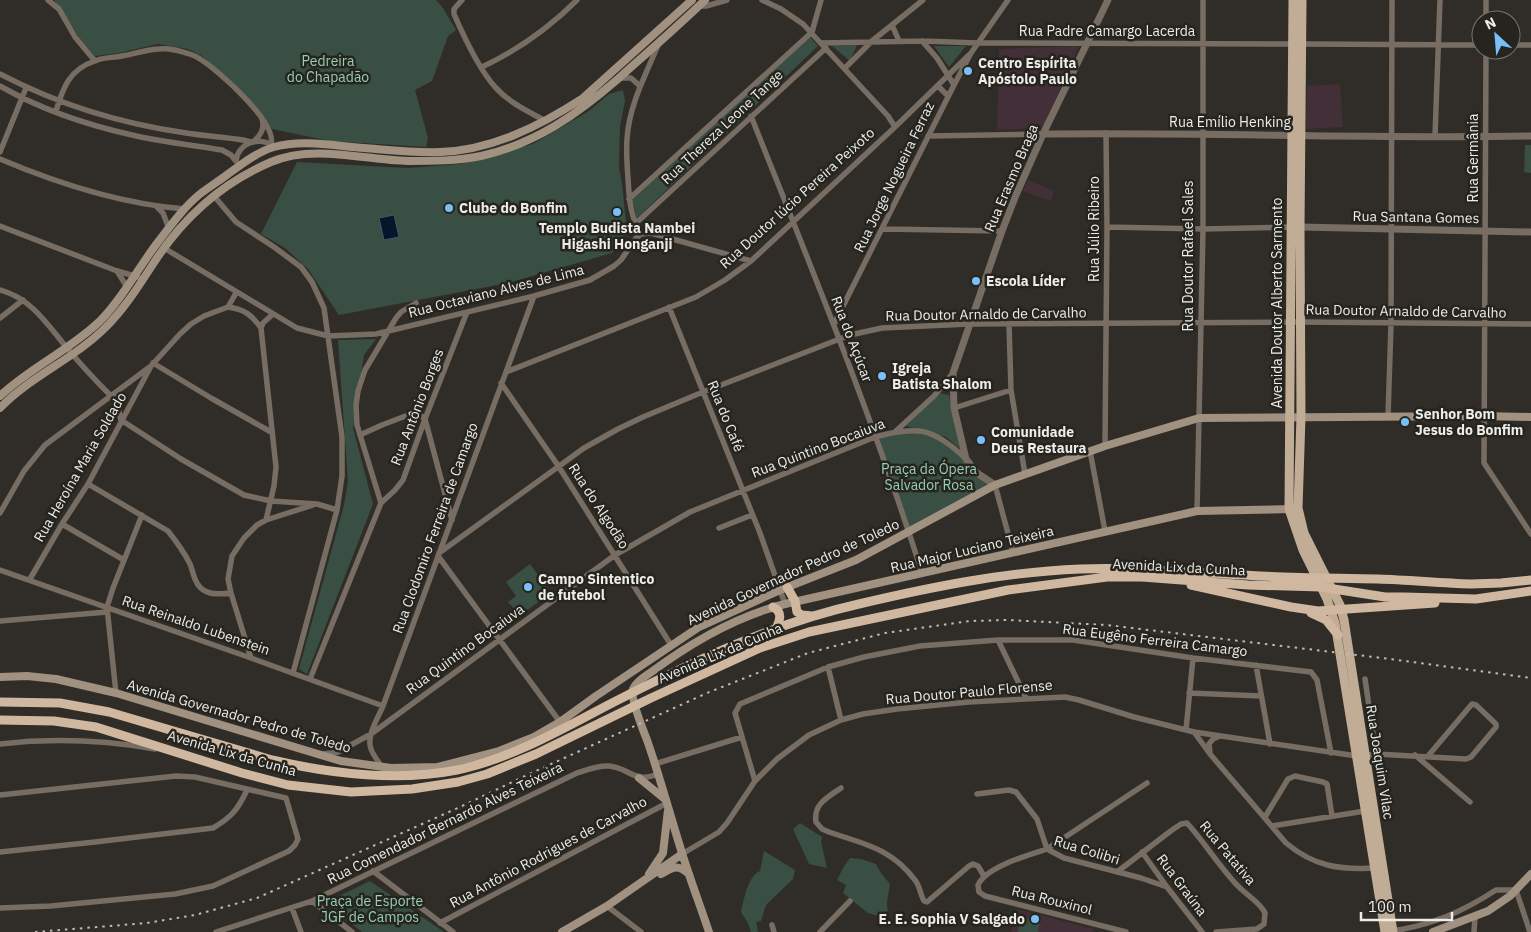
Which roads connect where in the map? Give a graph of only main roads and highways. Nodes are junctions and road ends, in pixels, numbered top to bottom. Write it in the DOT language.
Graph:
graph roads {
  1 [pos="691,0"];
  2 [pos="705,0"];
  3 [pos="1293,0"];
  4 [pos="1302,0"];
  5 [pos="1298,44"];
  6 [pos="272,146"];
  7 [pos="272,162"];
  8 [pos="237,164"];
  9 [pos="248,174"];
  10 [pos="1295,227"];
  11 [pos="0,396"];
  12 [pos="0,408"];
  13 [pos="1291,417"];
  14 [pos="1301,417"];
  15 [pos="1531,417"];
  16 [pos="1294,509"];
  17 [pos="1177,580"];
  18 [pos="1531,580"];
  19 [pos="784,588"];
  20 [pos="1531,591"];
  21 [pos="1331,598"];
  22 [pos="1462,599"];
  23 [pos="795,601"];
  24 [pos="773,607"];
  25 [pos="1292,607"];
  26 [pos="1337,610"];
  27 [pos="812,616"];
  28 [pos="699,627"];
  29 [pos="776,629"];
  30 [pos="1341,637"];
  31 [pos="664,662"];
  32 [pos="0,677"];
  33 [pos="0,702"];
  34 [pos="0,720"];
  35 [pos="534,737"];
  36 [pos="512,753"];
  37 [pos="1361,755"];
  38 [pos="500,758"];
  39 [pos="437,767"];
  40 [pos="639,778"];
  41 [pos="667,804"];
  42 [pos="682,854"];
  43 [pos="1379,868"];
  44 [pos="1531,874"];
  45 [pos="691,876"];
  46 [pos="641,882"];
  47 [pos="1387,920"];
  48 [pos="562,932"];
  49 [pos="709,932"];
  50 [pos="1384,932"];
  51 [pos="1393,932"];
  52 [pos="1433,932"];
  1 -- 6 [label="main road"];
  2 -- 7 [label="main road"];
  3 -- 5 [label="main road, Avenida Doutor Alberto Sarmento"];
  4 -- 5 [label="main road, Avenida Doutor Alberto Sarmento"];
  5 -- 10 [label="main road, Avenida Doutor Alberto Sarmento"];
  6 -- 7 [label="main road"];
  6 -- 8 [label="main road"];
  7 -- 9 [label="main road"];
  8 -- 9 [label="main road"];
  8 -- 11 [label="main road"];
  9 -- 12 [label="main road"];
  10 -- 13 [label="main road, Avenida Doutor Alberto Sarmento"];
  10 -- 14 [label="main road, Avenida Doutor Alberto Sarmento"];
  13 -- 14 [label="main road, Avenida Governador Pedro de Toledo"];
  13 -- 16 [label="main road, Avenida Doutor Alberto Sarmento"];
  13 -- 19 [label="main road, Avenida Governador Pedro de Toledo"];
  14 -- 15 [label="main road, Avenida Governador Pedro de Toledo"];
  14 -- 16 [label="main road, Avenida Doutor Alberto Sarmento"];
  16 -- 21 [label="main road, Avenida Doutor Alberto Sarmento"];
  16 -- 23 [label="main road, Rua Major Luciano Teixeira"];
  17 -- 22 [label="highway, Avenida Lix da Cunha"];
  17 -- 25 [label="highway"];
  17 -- 34 [label="highway, Avenida Lix da Cunha"];
  18 -- 27 [label="highway, Avenida Lix da Cunha"];
  19 -- 23 [label="highway"];
  19 -- 28 [label="main road, Avenida Governador Pedro de Toledo"];
  20 -- 22 [label="highway, Avenida Lix da Cunha"];
  21 -- 26 [label="main road, Rua Joaquim Vilac"];
  22 -- 26 [label="highway"];
  23 -- 24 [label="main road, Rua Major Luciano Teixeira"];
  23 -- 27 [label="highway"];
  24 -- 29 [label="highway"];
  24 -- 31 [label="main road, Rua Major Luciano Teixeira"];
  25 -- 26 [label="highway"];
  25 -- 30 [label="highway"];
  26 -- 30 [label="main road, Rua Joaquim Vilac"];
  27 -- 29 [label="highway, Avenida Lix da Cunha"];
  28 -- 31 [label="main road, Rua Major Luciano Teixeira"];
  28 -- 35 [label="main road, Avenida Governador Pedro de Toledo"];
  29 -- 36 [label="highway, Avenida Lix da Cunha"];
  30 -- 37 [label="main road, Rua Joaquim Vilac"];
  31 -- 41 [label="main road, Rua Major Luciano Teixeira"];
  32 -- 39 [label="main road, Avenida Governador Pedro de Toledo"];
  33 -- 38 [label="highway, Avenida Lix da Cunha"];
  35 -- 36 [label="highway"];
  35 -- 39 [label="main road, Avenida Governador Pedro de Toledo"];
  36 -- 38 [label="highway, Avenida Lix da Cunha"];
  37 -- 43 [label="main road, Rua Joaquim Vilac"];
  37 -- 43 [label="main road, Rua Joaquim Vilac"];
  38 -- 39 [label="highway"];
  40 -- 41 [label="main road"];
  41 -- 42 [label="main road"];
  41 -- 46 [label="main road"];
  42 -- 45 [label="main road"];
  42 -- 46 [label="main road"];
  43 -- 47 [label="main road, Rua Joaquim Vilac"];
  44 -- 52 [label="main road"];
  45 -- 46 [label="main road"];
  45 -- 49 [label="main road"];
  46 -- 48 [label="main road"];
  47 -- 50 [label="main road, Rua Joaquim Vilac"];
  47 -- 51 [label="main road, Rua Joaquim Vilac"];
}
